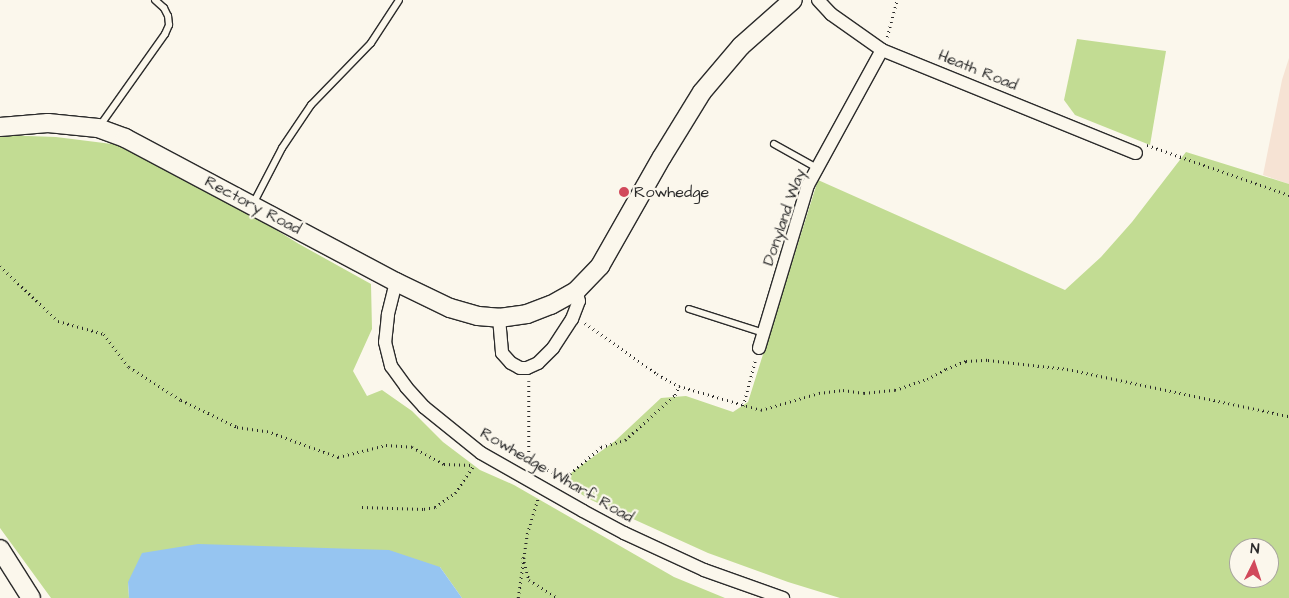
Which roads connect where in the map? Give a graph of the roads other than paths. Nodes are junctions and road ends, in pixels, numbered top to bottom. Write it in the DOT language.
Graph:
graph roads {
  1 [pos="155,0"];
  2 [pos="398,0"];
  3 [pos="818,0"];
  4 [pos="788,2"];
  5 [pos="883,50"];
  6 [pos="0,126"];
  7 [pos="98,128"];
  8 [pos="774,144"];
  9 [pos="1136,153"];
  10 [pos="817,168"];
  11 [pos="253,204"];
  12 [pos="396,282"];
  13 [pos="576,291"];
  14 [pos="688,309"];
  15 [pos="499,318"];
  16 [pos="764,333"];
  17 [pos="759,348"];
  18 [pos="0,549"];
  19 [pos="31,598"];
  20 [pos="783,598"];
  1 -- 7 [label="lane"];
  2 -- 11 [label="lane"];
  3 -- 5 [label="street, Heath Road"];
  4 -- 13 [label="street, Rectory Road"];
  5 -- 9 [label="street, Heath Road"];
  5 -- 10 [label="street, Donyland Way"];
  6 -- 7 [label="street, Rectory Road"];
  7 -- 11 [label="street, Rectory Road"];
  8 -- 10 [label="lane"];
  10 -- 16 [label="street, Donyland Way"];
  11 -- 12 [label="street, Rectory Road"];
  12 -- 15 [label="street, Rectory Road"];
  12 -- 20 [label="street, Rowhedge Wharf Road"];
  13 -- 15 [label="street, Rectory Road"];
  13 -- 15 [label="street"];
  14 -- 16 [label="lane"];
  16 -- 17 [label="street, Donyland Way"];
  18 -- 19 [label="street"];
}
